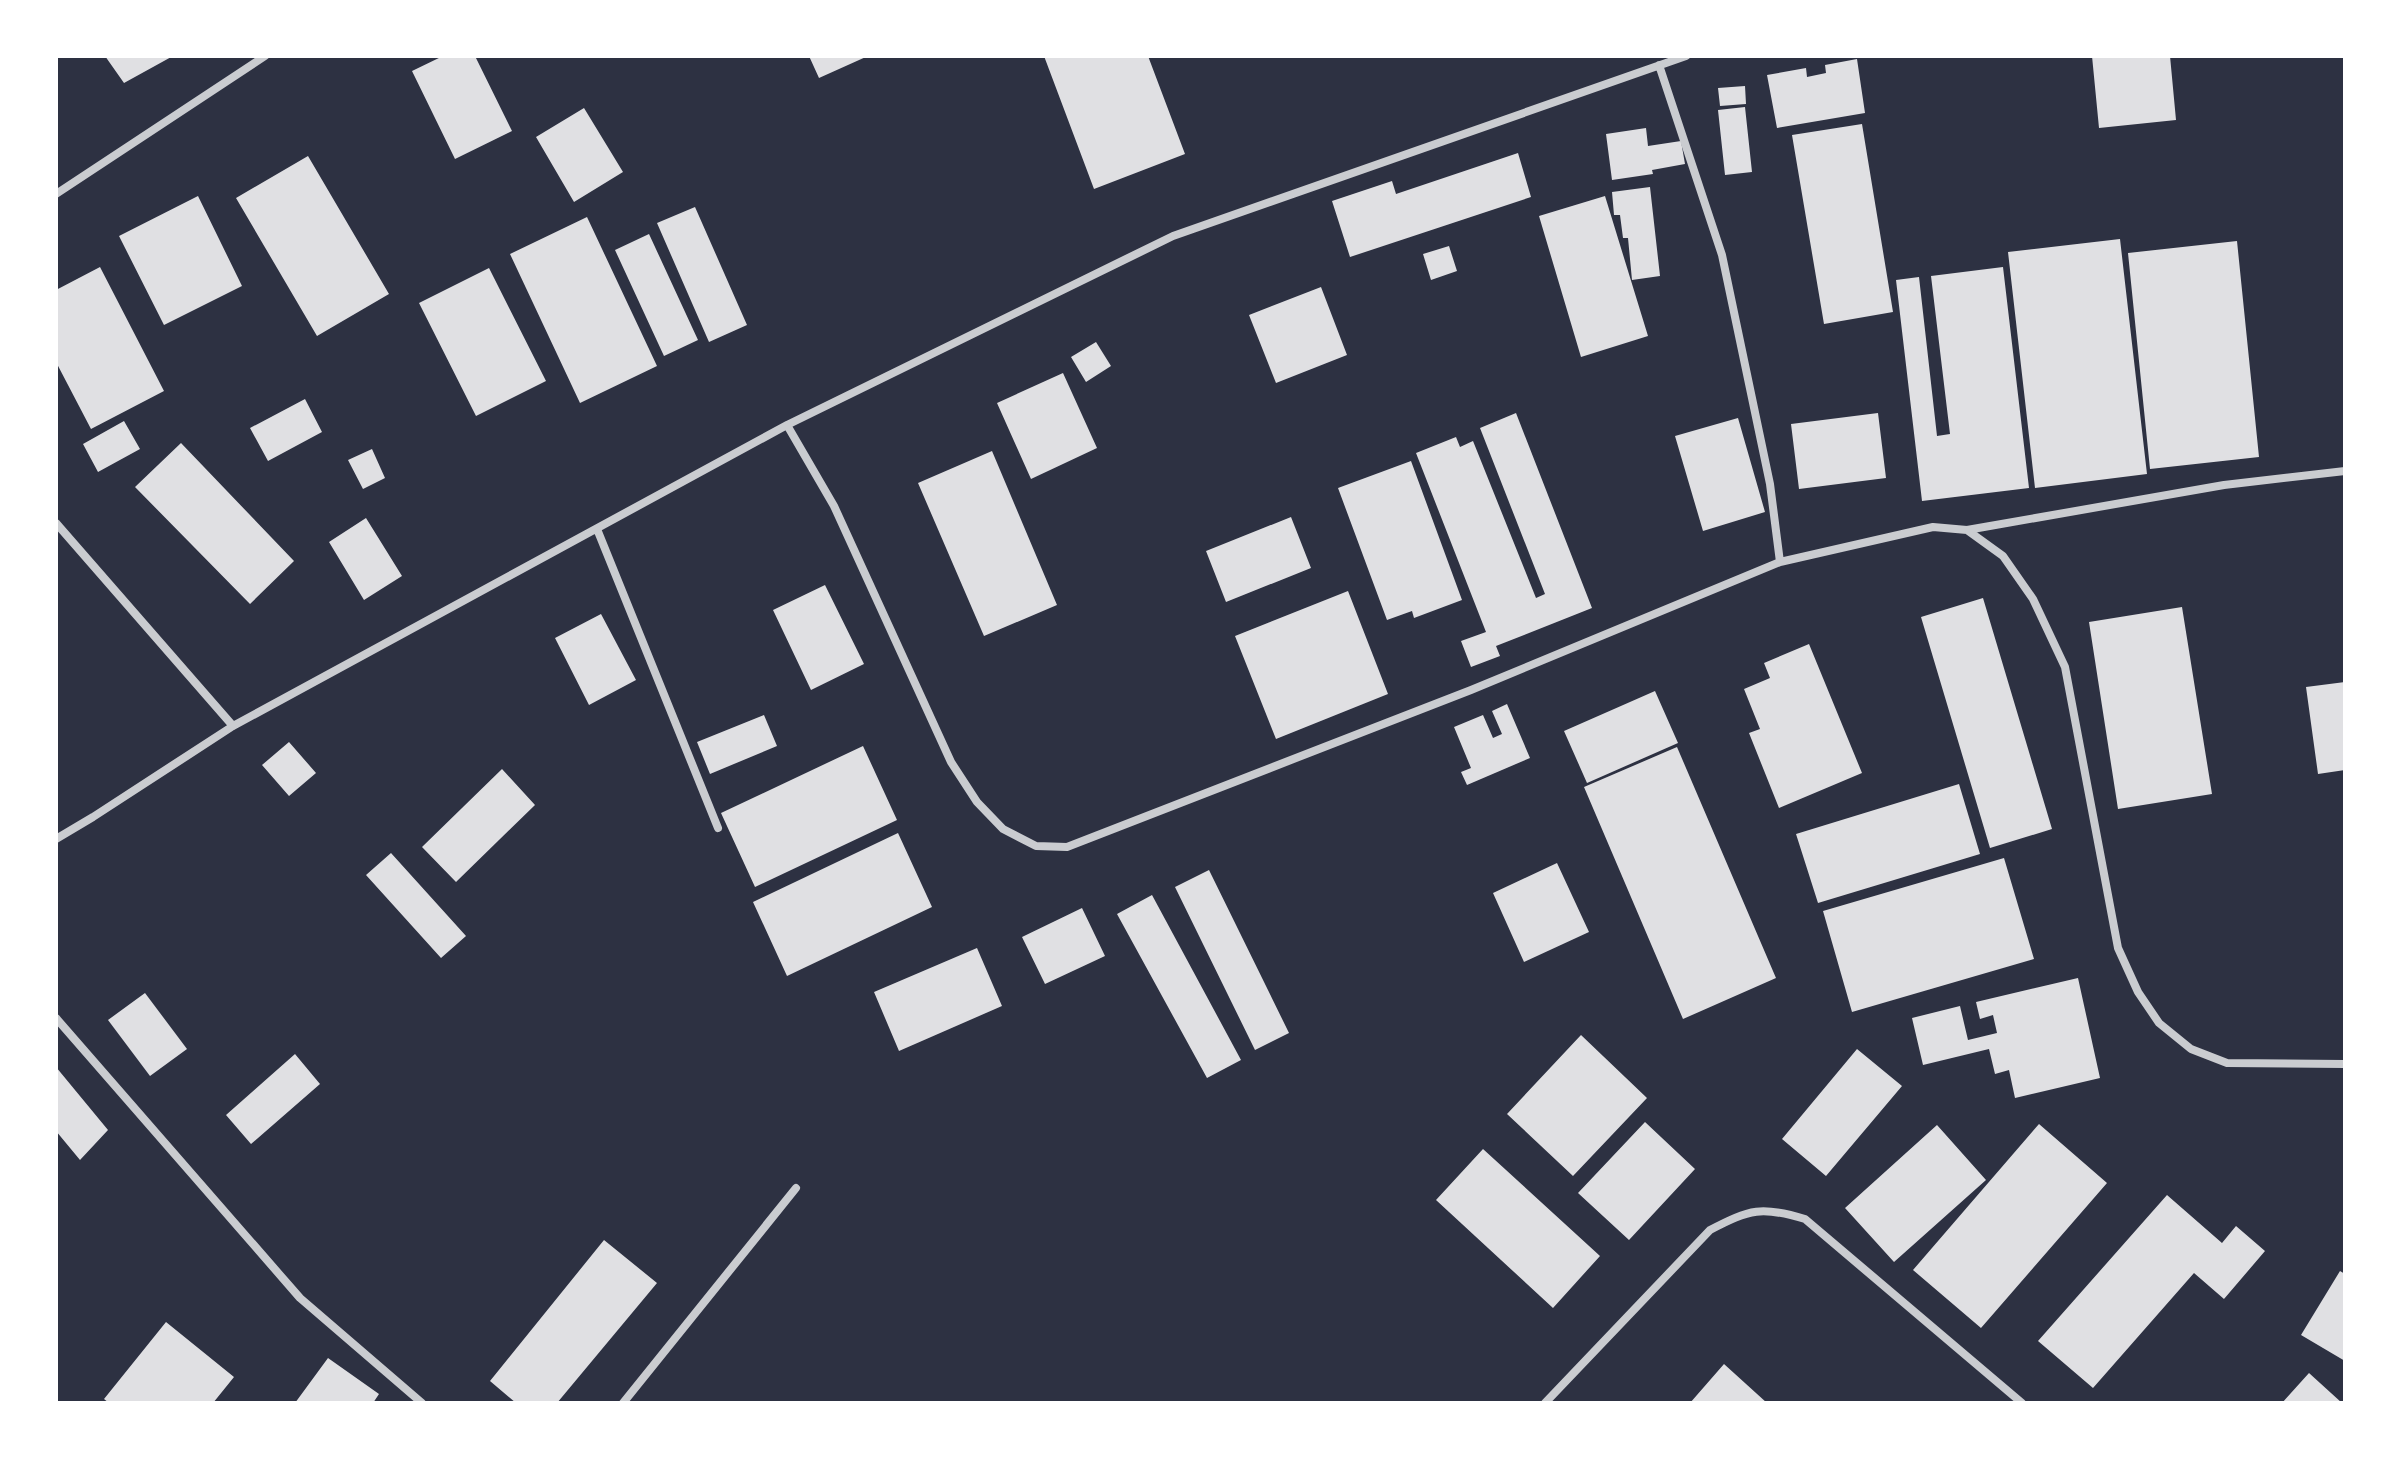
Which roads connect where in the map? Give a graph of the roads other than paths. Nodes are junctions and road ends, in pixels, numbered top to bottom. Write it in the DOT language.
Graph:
graph roads {
  1 [pos="265,56"];
  2 [pos="1686,56"];
  3 [pos="1659,65"];
  4 [pos="56,194"];
  5 [pos="787,425"];
  6 [pos="2345,471"];
  7 [pos="56,523"];
  8 [pos="597,529"];
  9 [pos="1967,530"];
  10 [pos="1780,562"];
  11 [pos="233,726"];
  12 [pos="718,828"];
  13 [pos="56,839"];
  14 [pos="56,1018"];
  15 [pos="2345,1064"];
  16 [pos="796,1188"];
  17 [pos="422,1403"];
  18 [pos="623,1403"];
  19 [pos="1545,1403"];
  20 [pos="2022,1403"];
  1 -- 4 [label="street"];
  2 -- 3 [label="street"];
  3 -- 5 [label="street"];
  3 -- 10 [label="street"];
  5 -- 8 [label="street"];
  5 -- 10 [label="street"];
  6 -- 9 [label="street"];
  7 -- 11 [label="street"];
  8 -- 11 [label="street"];
  8 -- 12 [label="street"];
  9 -- 10 [label="street"];
  9 -- 15 [label="street"];
  11 -- 13 [label="street"];
  14 -- 17 [label="street"];
  16 -- 18 [label="street"];
  19 -- 20 [label="street"];
}
